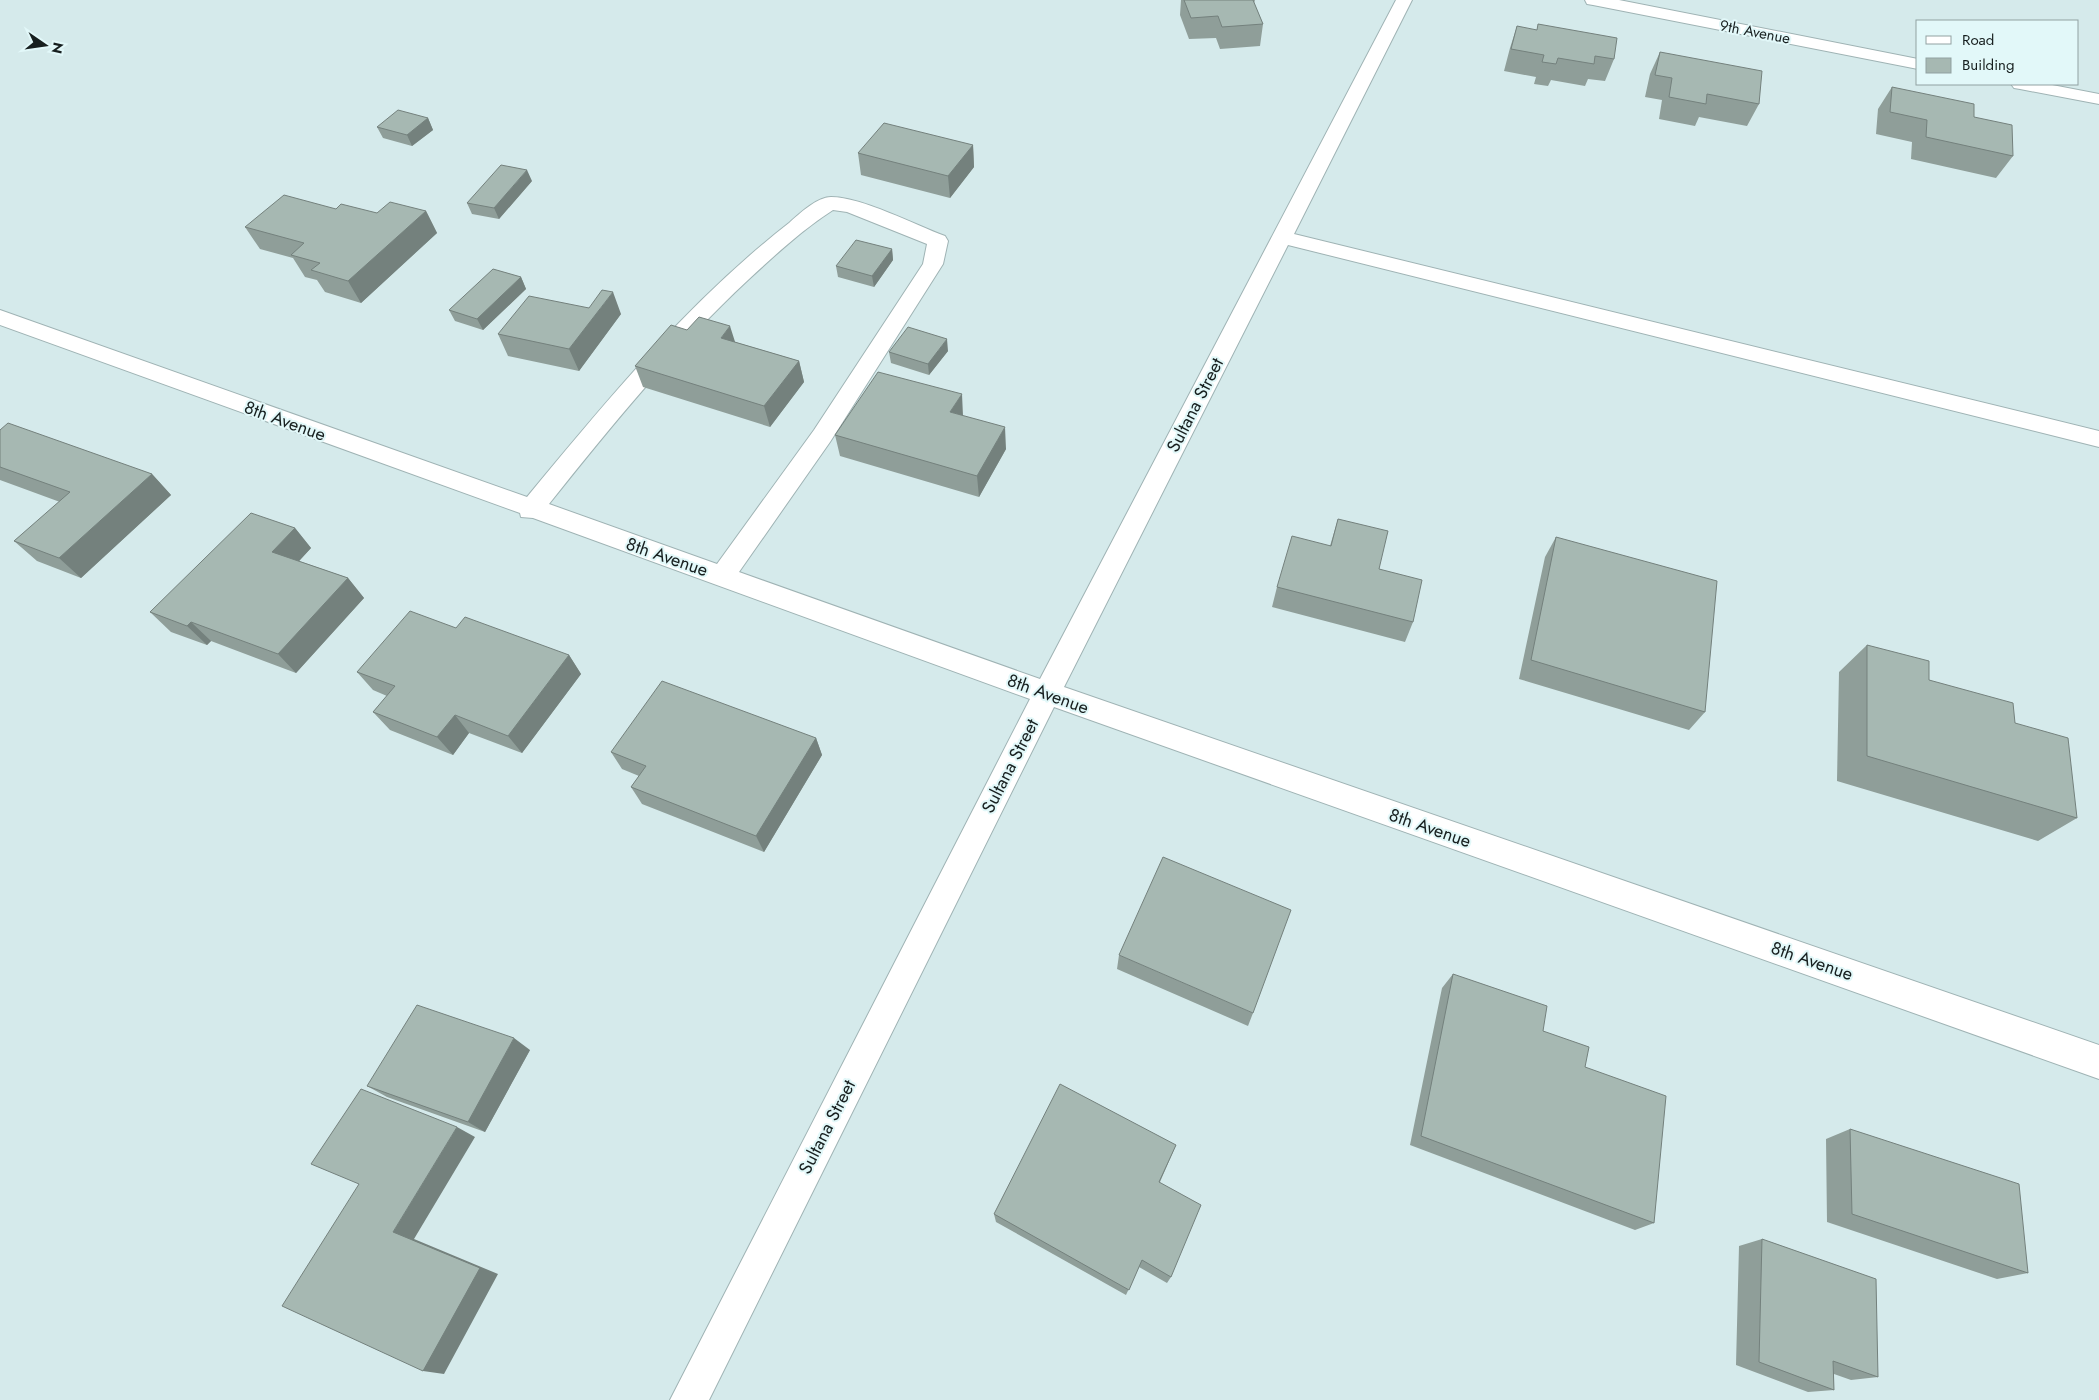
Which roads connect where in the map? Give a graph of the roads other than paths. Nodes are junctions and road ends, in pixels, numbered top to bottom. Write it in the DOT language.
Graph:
graph roads {
  1 [pos="1404,0"];
  2 [pos="1593,0"];
  3 [pos="1916,64"];
  4 [pos="2025,85"];
  5 [pos="2099,99"];
  6 [pos="1282,237"];
  7 [pos="0,317"];
  8 [pos="2099,439"];
  9 [pos="530,510"];
  10 [pos="722,576"];
  11 [pos="1047,694"];
  12 [pos="2099,1062"];
  13 [pos="689,1400"];
  1 -- 6 [label="street, Sultana Street"];
  2 -- 3 [label="street, 9th Avenue"];
  4 -- 5 [label="street"];
  6 -- 8 [label="street"];
  6 -- 11 [label="street, Sultana Street"];
  7 -- 9 [label="street, 8th Avenue"];
  9 -- 10 [label="street, 8th Avenue"];
  9 -- 10 [label="street"];
  10 -- 11 [label="street, 8th Avenue"];
  11 -- 12 [label="street, 8th Avenue"];
  11 -- 13 [label="street, Sultana Street"];
}
